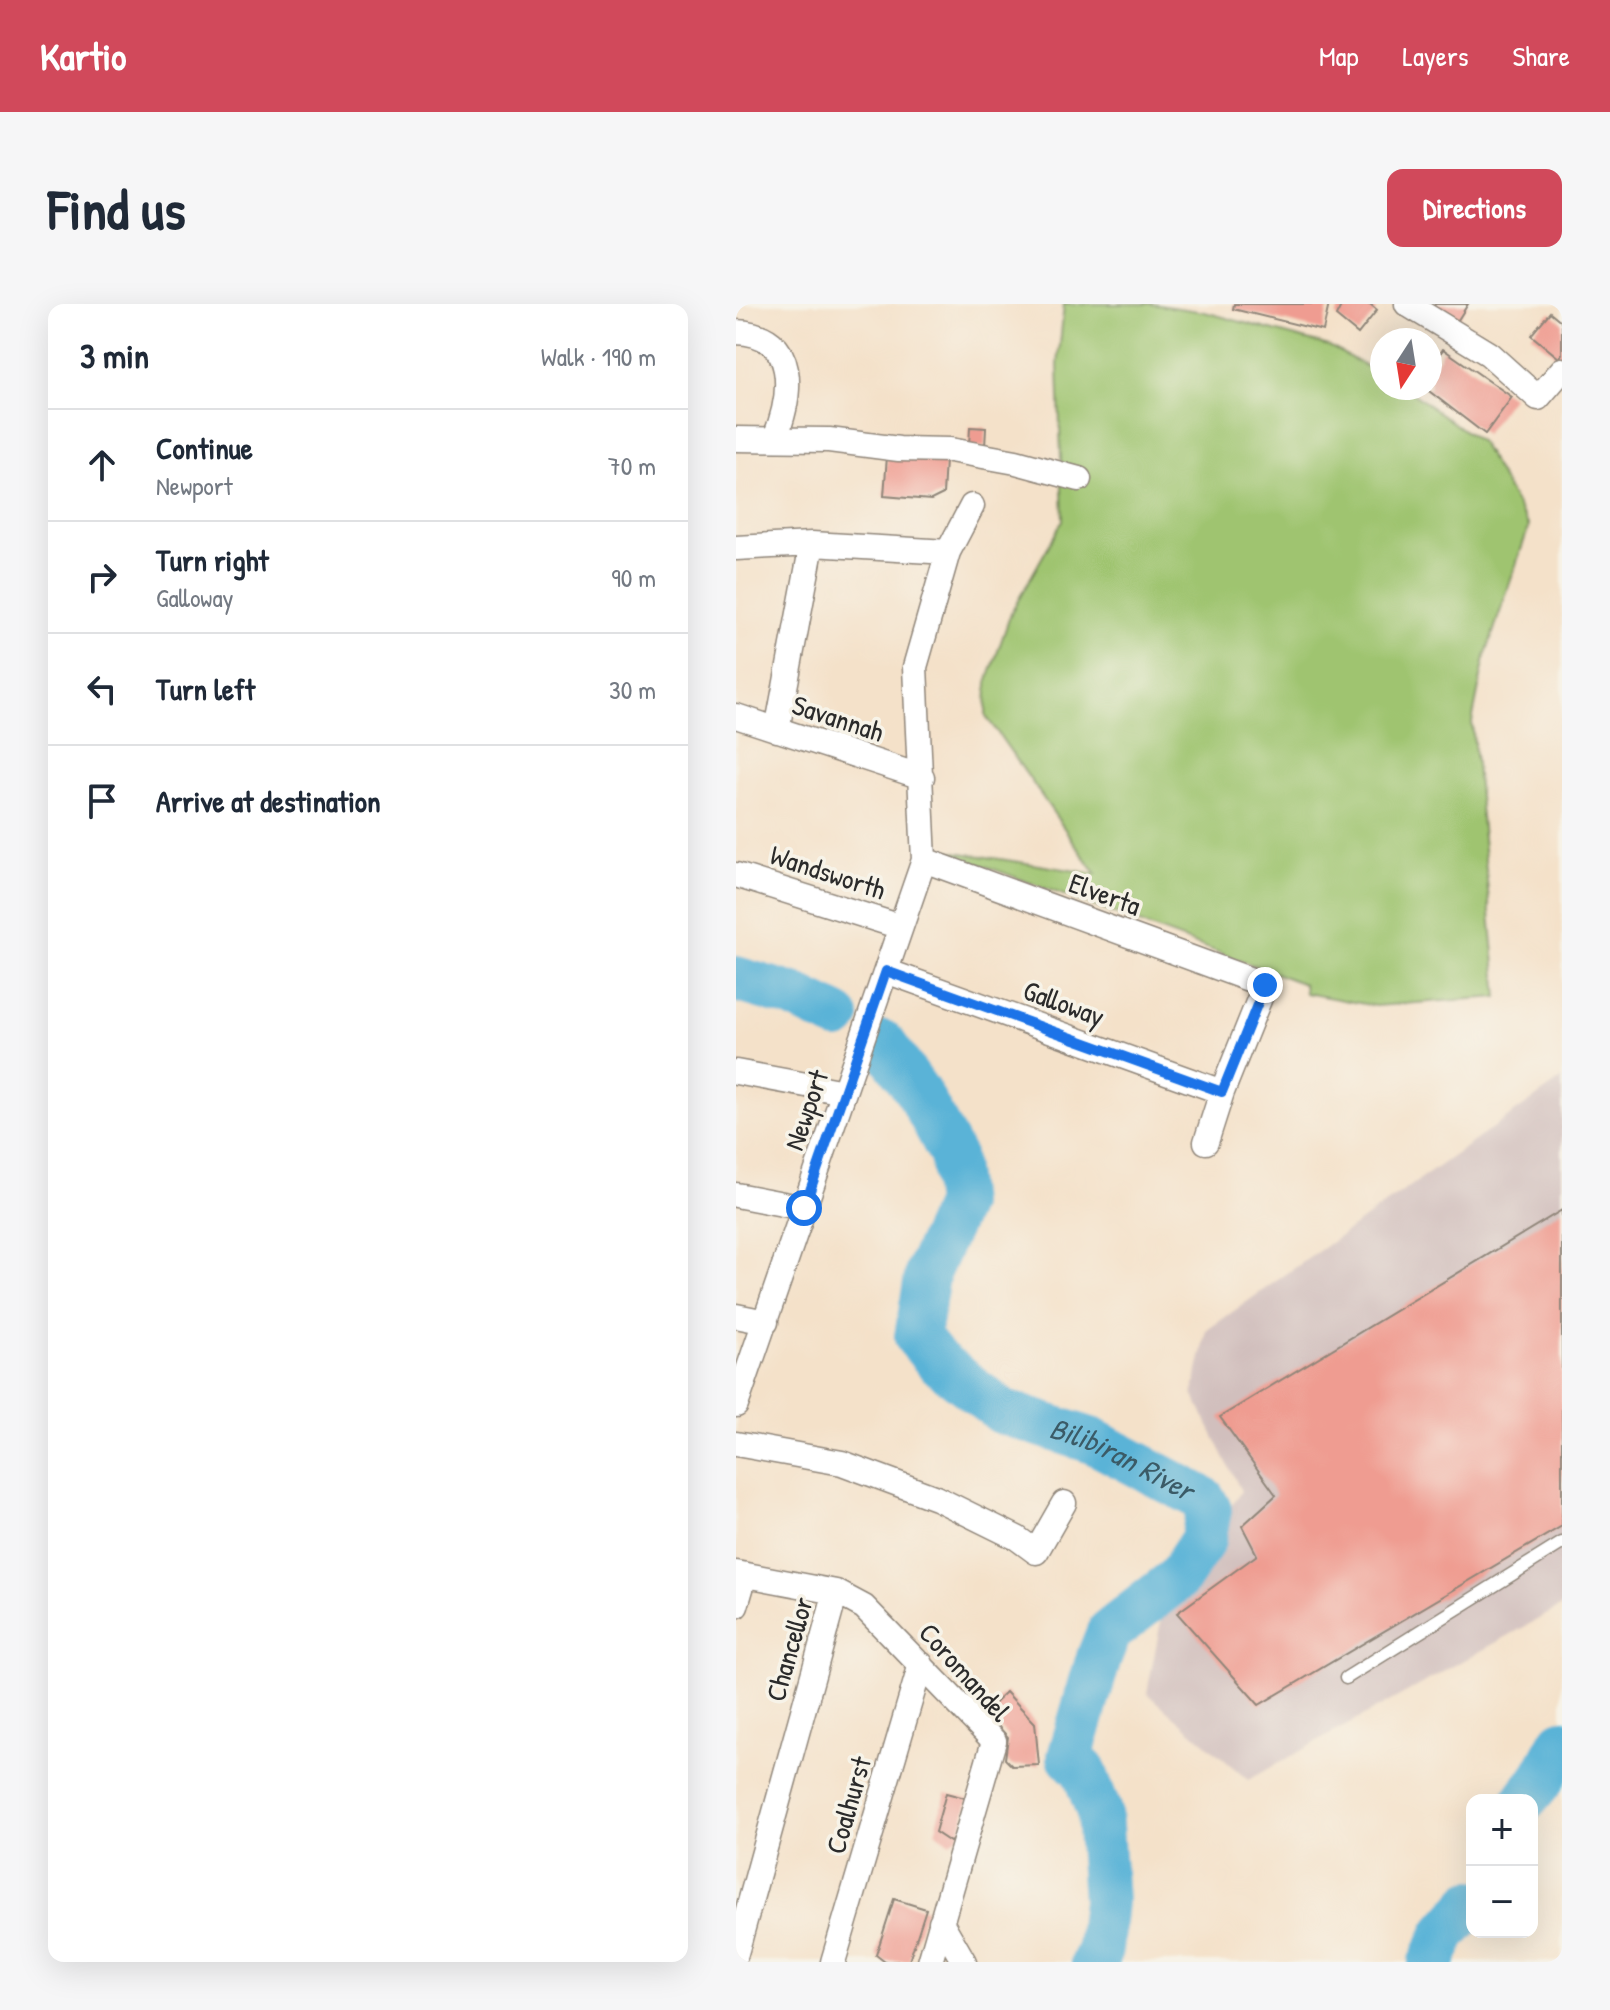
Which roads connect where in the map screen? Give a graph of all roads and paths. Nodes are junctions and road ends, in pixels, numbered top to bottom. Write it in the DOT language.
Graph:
graph roads {
  1 [pos="1407,304"];
  2 [pos="736,332"];
  3 [pos="1562,370"];
  4 [pos="775,438"];
  5 [pos="736,439"];
  6 [pos="1079,479"];
  7 [pos="972,506"];
  8 [pos="812,544"];
  9 [pos="736,548"];
  10 [pos="948,552"];
  11 [pos="736,716"];
  12 [pos="777,730"];
  13 [pos="922,777"];
  14 [pos="924,860"];
  15 [pos="736,875"];
  16 [pos="901,927"];
  17 [pos="886,971"];
  18 [pos="736,1072"];
  19 [pos="844,1092"];
  20 [pos="1222,1092"];
  21 [pos="1206,1142"];
  22 [pos="736,1195"];
  23 [pos="804,1208"];
  24 [pos="736,1316"];
  25 [pos="766,1322"];
  26 [pos="736,1405"];
  27 [pos="736,1444"];
  28 [pos="1064,1503"];
  29 [pos="1562,1543"];
  30 [pos="740,1574"];
  31 [pos="836,1592"];
  32 [pos="736,1606"];
  33 [pos="921,1664"];
  34 [pos="1346,1678"];
  35 [pos="941,1922"];
  36 [pos="736,1953"];
  37 [pos="833,1962"];
  38 [pos="930,1962"];
  39 [pos="964,1962"];
  1 -- 3 [label="street"];
  2 -- 4 [label="street"];
  4 -- 5 [label="street"];
  4 -- 6 [label="street"];
  7 -- 10 [label="street"];
  8 -- 9 [label="street"];
  8 -- 10 [label="street"];
  8 -- 12 [label="street"];
  10 -- 13 [label="street"];
  11 -- 12 [label="street, Savannah"];
  12 -- 13 [label="street, Savannah"];
  13 -- 14 [label="street"];
  14 -- 16 [label="street, Newport"];
  14 -- 20 [label="street, Elverta"];
  15 -- 16 [label="street, Wandsworth"];
  16 -- 17 [label="street, Newport"];
  17 -- 19 [label="street, Newport"];
  17 -- 20 [label="street, Galloway"];
  18 -- 19 [label="street"];
  19 -- 23 [label="street, Newport"];
  20 -- 21 [label="street"];
  22 -- 23 [label="street"];
  23 -- 25 [label="street, Newport"];
  24 -- 25 [label="street"];
  25 -- 26 [label="street, Newport"];
  27 -- 28 [label="street"];
  29 -- 34 [label="lane"];
  30 -- 31 [label="street, Coromandel"];
  30 -- 32 [label="street"];
  31 -- 33 [label="street, Coromandel"];
  31 -- 36 [label="street, Chancellor"];
  33 -- 35 [label="street, Coromandel"];
  33 -- 37 [label="street, Coalhurst"];
  35 -- 38 [label="street, Coromandel"];
  35 -- 39 [label="street"];
}
